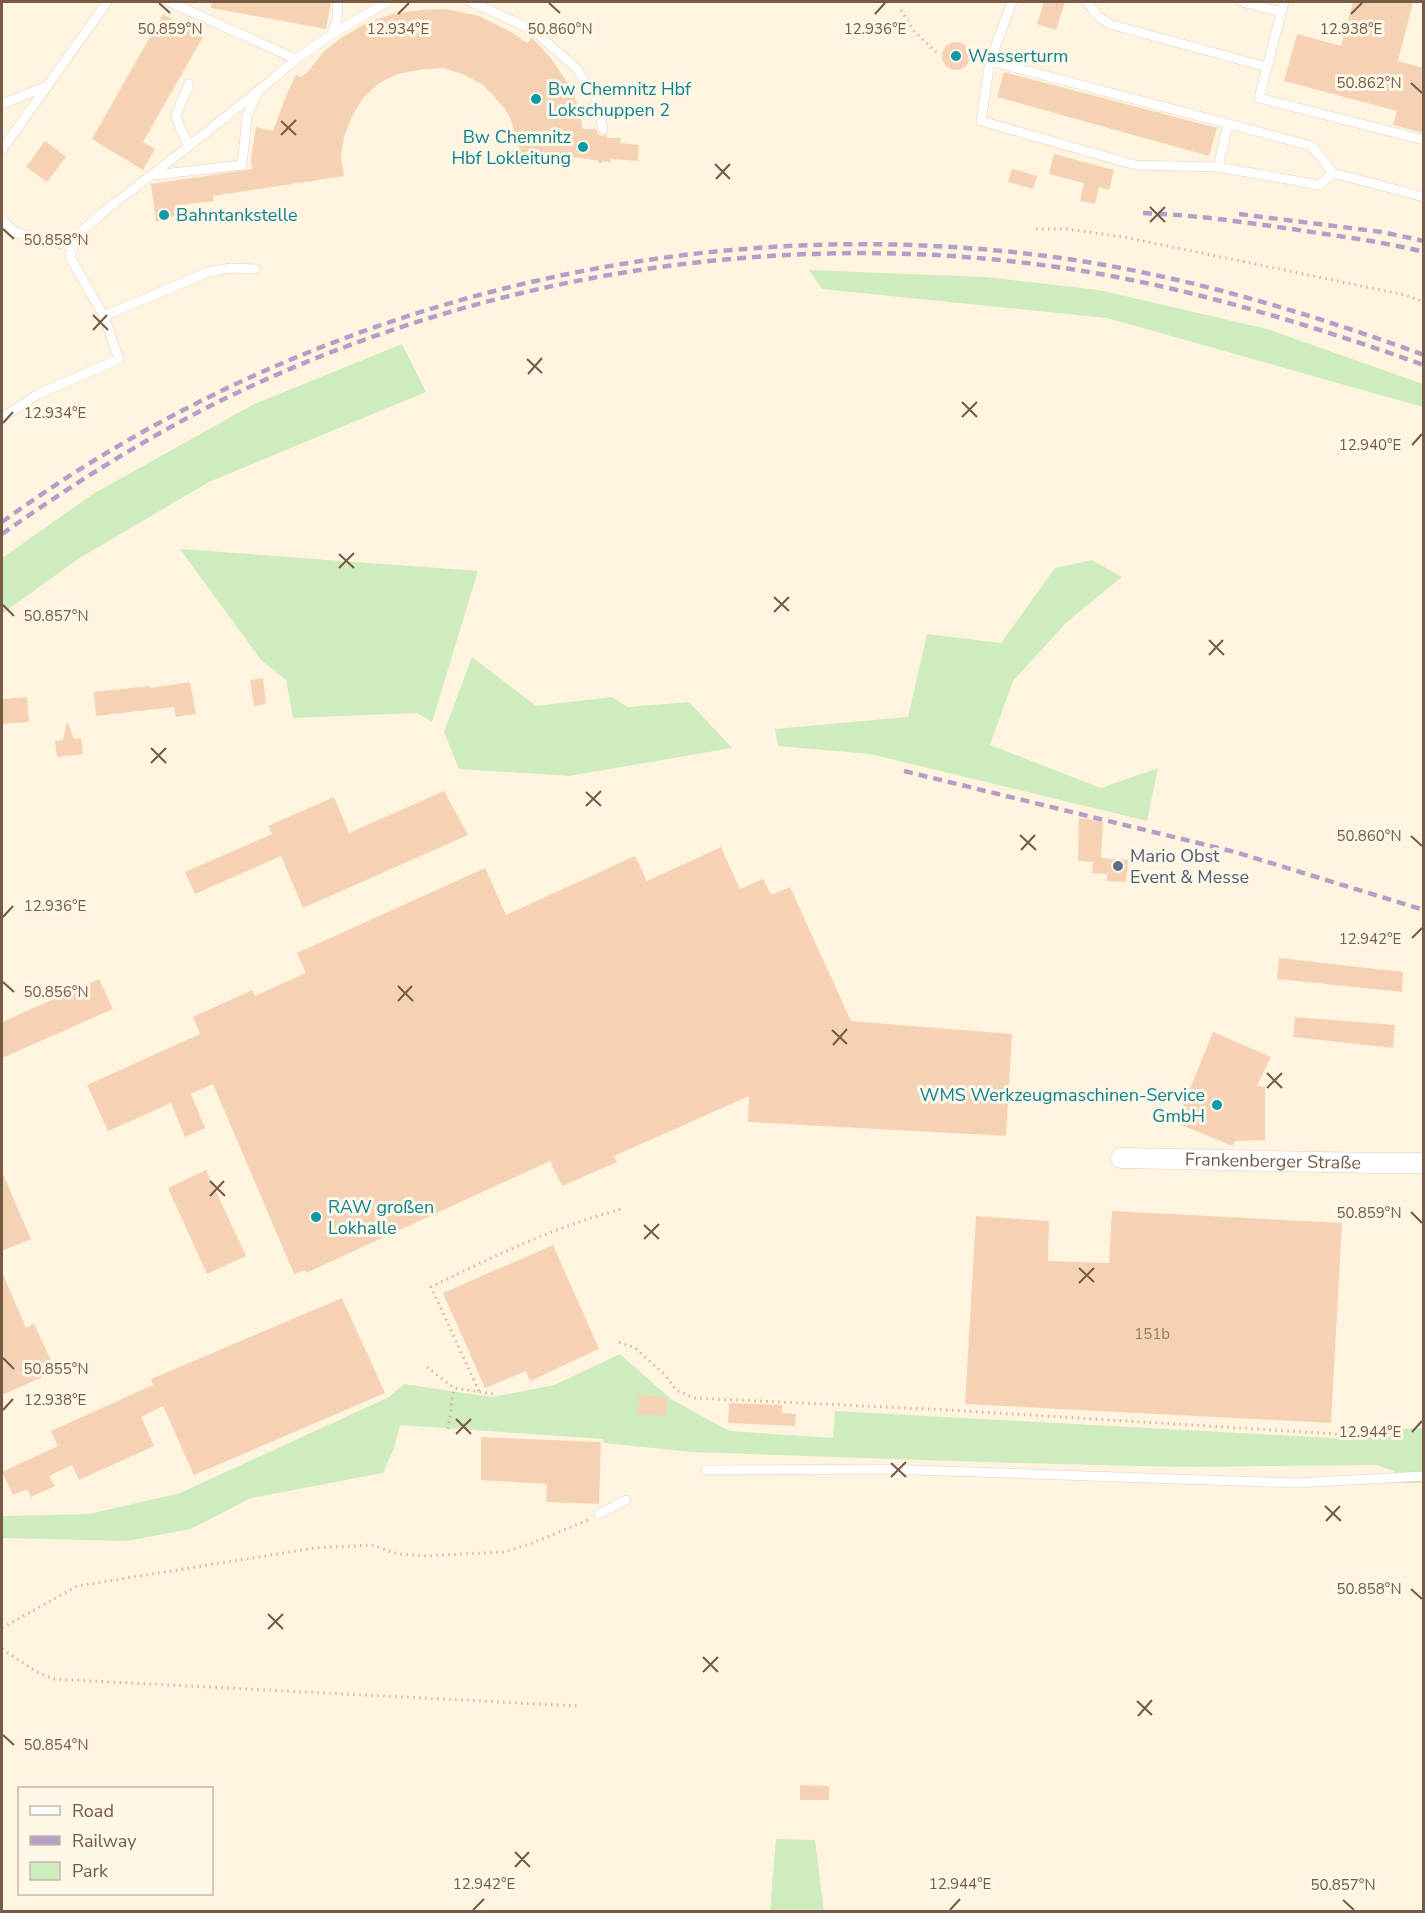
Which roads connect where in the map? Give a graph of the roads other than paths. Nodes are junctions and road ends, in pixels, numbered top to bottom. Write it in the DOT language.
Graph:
graph roads {
  1 [pos="107,2"];
  2 [pos="169,2"];
  3 [pos="338,2"];
  4 [pos="387,2"];
  5 [pos="471,2"];
  6 [pos="1012,2"];
  7 [pos="1087,2"];
  8 [pos="1242,2"];
  9 [pos="1284,2"];
  10 [pos="1281,12"];
  11 [pos="332,34"];
  12 [pos="296,59"];
  13 [pos="990,61"];
  14 [pos="1267,67"];
  15 [pos="189,84"];
  16 [pos="45,87"];
  17 [pos="258,91"];
  18 [pos="2,104"];
  19 [pos="1228,124"];
  20 [pos="603,129"];
  21 [pos="1424,140"];
  22 [pos="189,146"];
  23 [pos="2,150"];
  24 [pos="1218,167"];
  25 [pos="1332,173"];
  26 [pos="151,175"];
  27 [pos="1424,197"];
  28 [pos="2,220"];
  29 [pos="73,247"];
  30 [pos="255,269"];
  31 [pos="104,316"];
  32 [pos="2,418"];
  33 [pos="1121,1158"];
  34 [pos="1424,1163"];
  35 [pos="706,1470"];
  36 [pos="1424,1476"];
  37 [pos="626,1500"];
  38 [pos="599,1514"];
  1 -- 16 [label="lane"];
  2 -- 12 [label="lane"];
  3 -- 11 [label="lane"];
  4 -- 11 [label="lane"];
  5 -- 20 [label="lane"];
  6 -- 13 [label="lane"];
  7 -- 14 [label="lane"];
  8 -- 10 [label="lane"];
  9 -- 10 [label="lane"];
  10 -- 14 [label="lane"];
  11 -- 12 [label="lane"];
  12 -- 17 [label="lane"];
  13 -- 19 [label="lane"];
  13 -- 24 [label="lane"];
  14 -- 21 [label="lane"];
  15 -- 22 [label="lane"];
  16 -- 18 [label="lane"];
  16 -- 23 [label="lane"];
  17 -- 22 [label="lane"];
  17 -- 26 [label="lane"];
  19 -- 24 [label="lane"];
  19 -- 25 [label="lane"];
  22 -- 26 [label="lane"];
  24 -- 25 [label="lane"];
  25 -- 27 [label="lane"];
  26 -- 29 [label="lane"];
  28 -- 29 [label="lane"];
  29 -- 31 [label="lane"];
  30 -- 31 [label="lane"];
  31 -- 32 [label="lane"];
  33 -- 34 [label="street, Frankenberger Straße"];
  35 -- 36 [label="lane"];
  37 -- 38 [label="lane"];
}
